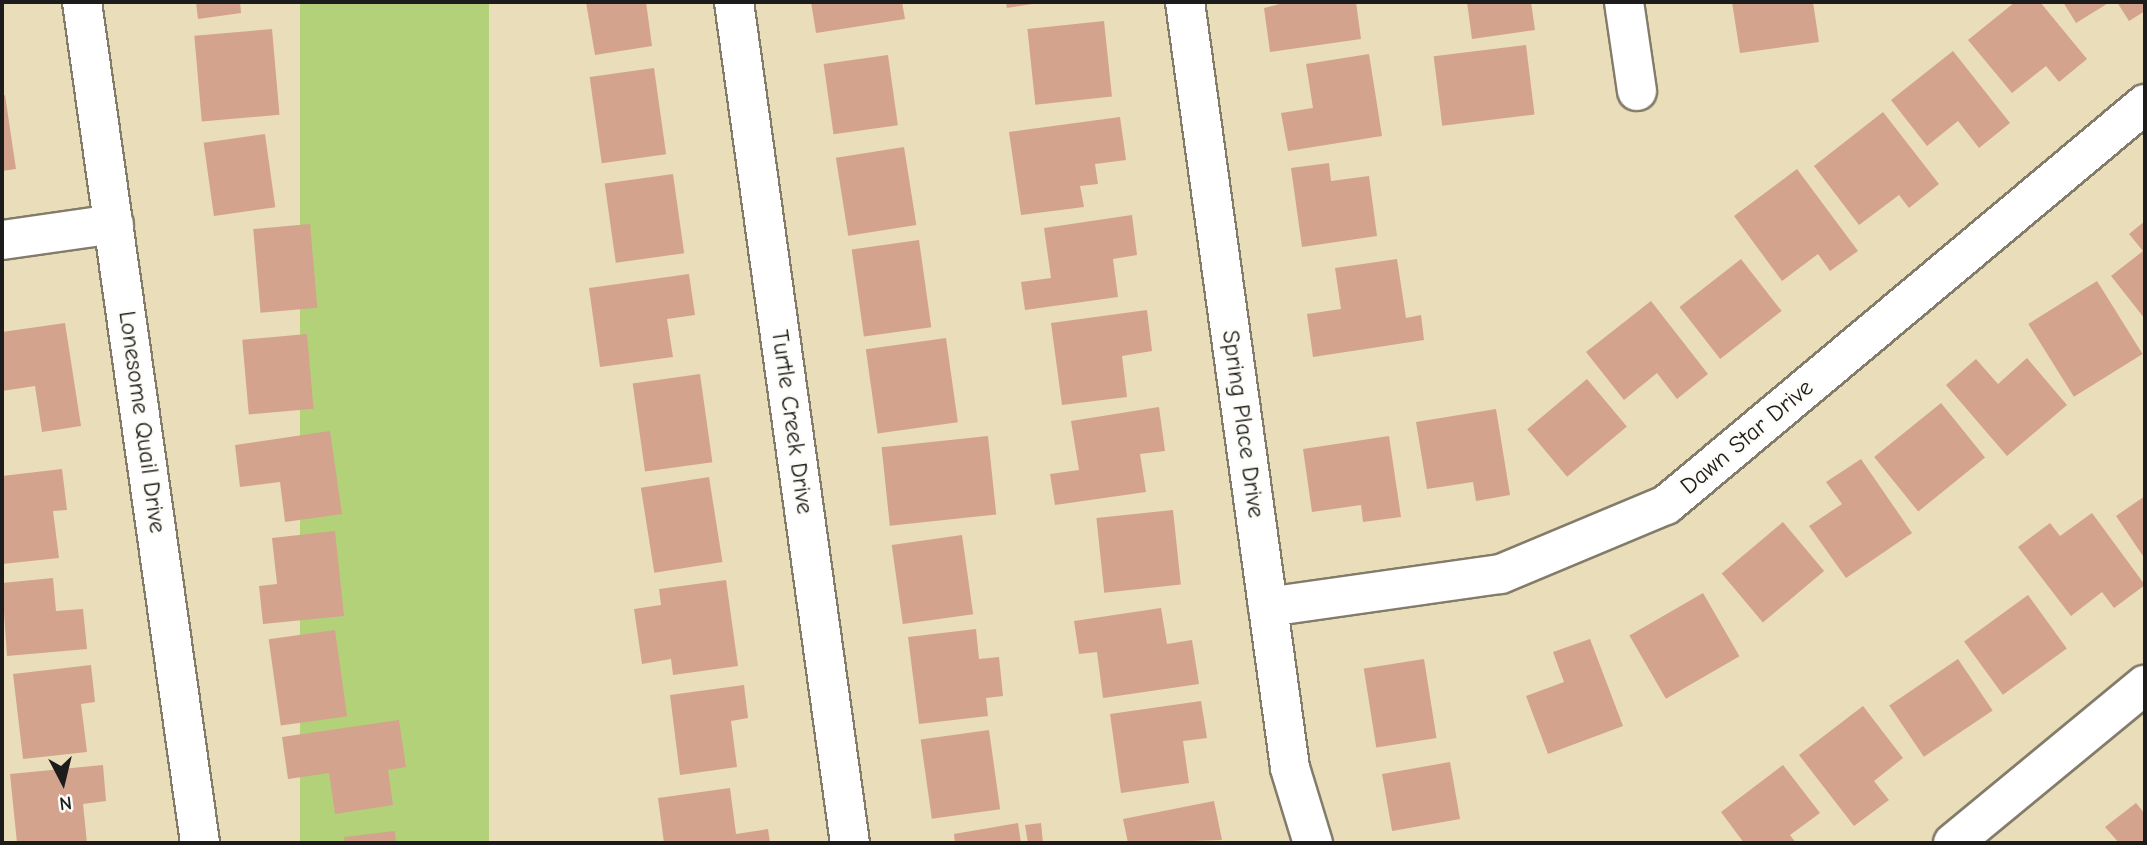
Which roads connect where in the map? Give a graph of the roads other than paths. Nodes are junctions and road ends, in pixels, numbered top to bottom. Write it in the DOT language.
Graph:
graph roads {
  1 [pos="82,2"];
  2 [pos="734,2"];
  3 [pos="1185,2"];
  4 [pos="1624,2"];
  5 [pos="1637,90"];
  6 [pos="2145,104"];
  7 [pos="114,224"];
  8 [pos="2,240"];
  9 [pos="1268,607"];
  10 [pos="2145,685"];
  11 [pos="200,843"];
  12 [pos="850,843"];
  13 [pos="1313,843"];
  14 [pos="1953,843"];
  1 -- 7 [label="street, Lonesome Quail Drive"];
  2 -- 12 [label="street, Turtle Creek Drive"];
  3 -- 9 [label="street, Spring Place Drive"];
  4 -- 5 [label="street"];
  6 -- 9 [label="street, Dawn Star Drive"];
  7 -- 8 [label="street"];
  7 -- 11 [label="street, Lonesome Quail Drive"];
  9 -- 13 [label="street, Spring Place Drive"];
  10 -- 14 [label="street"];
}
